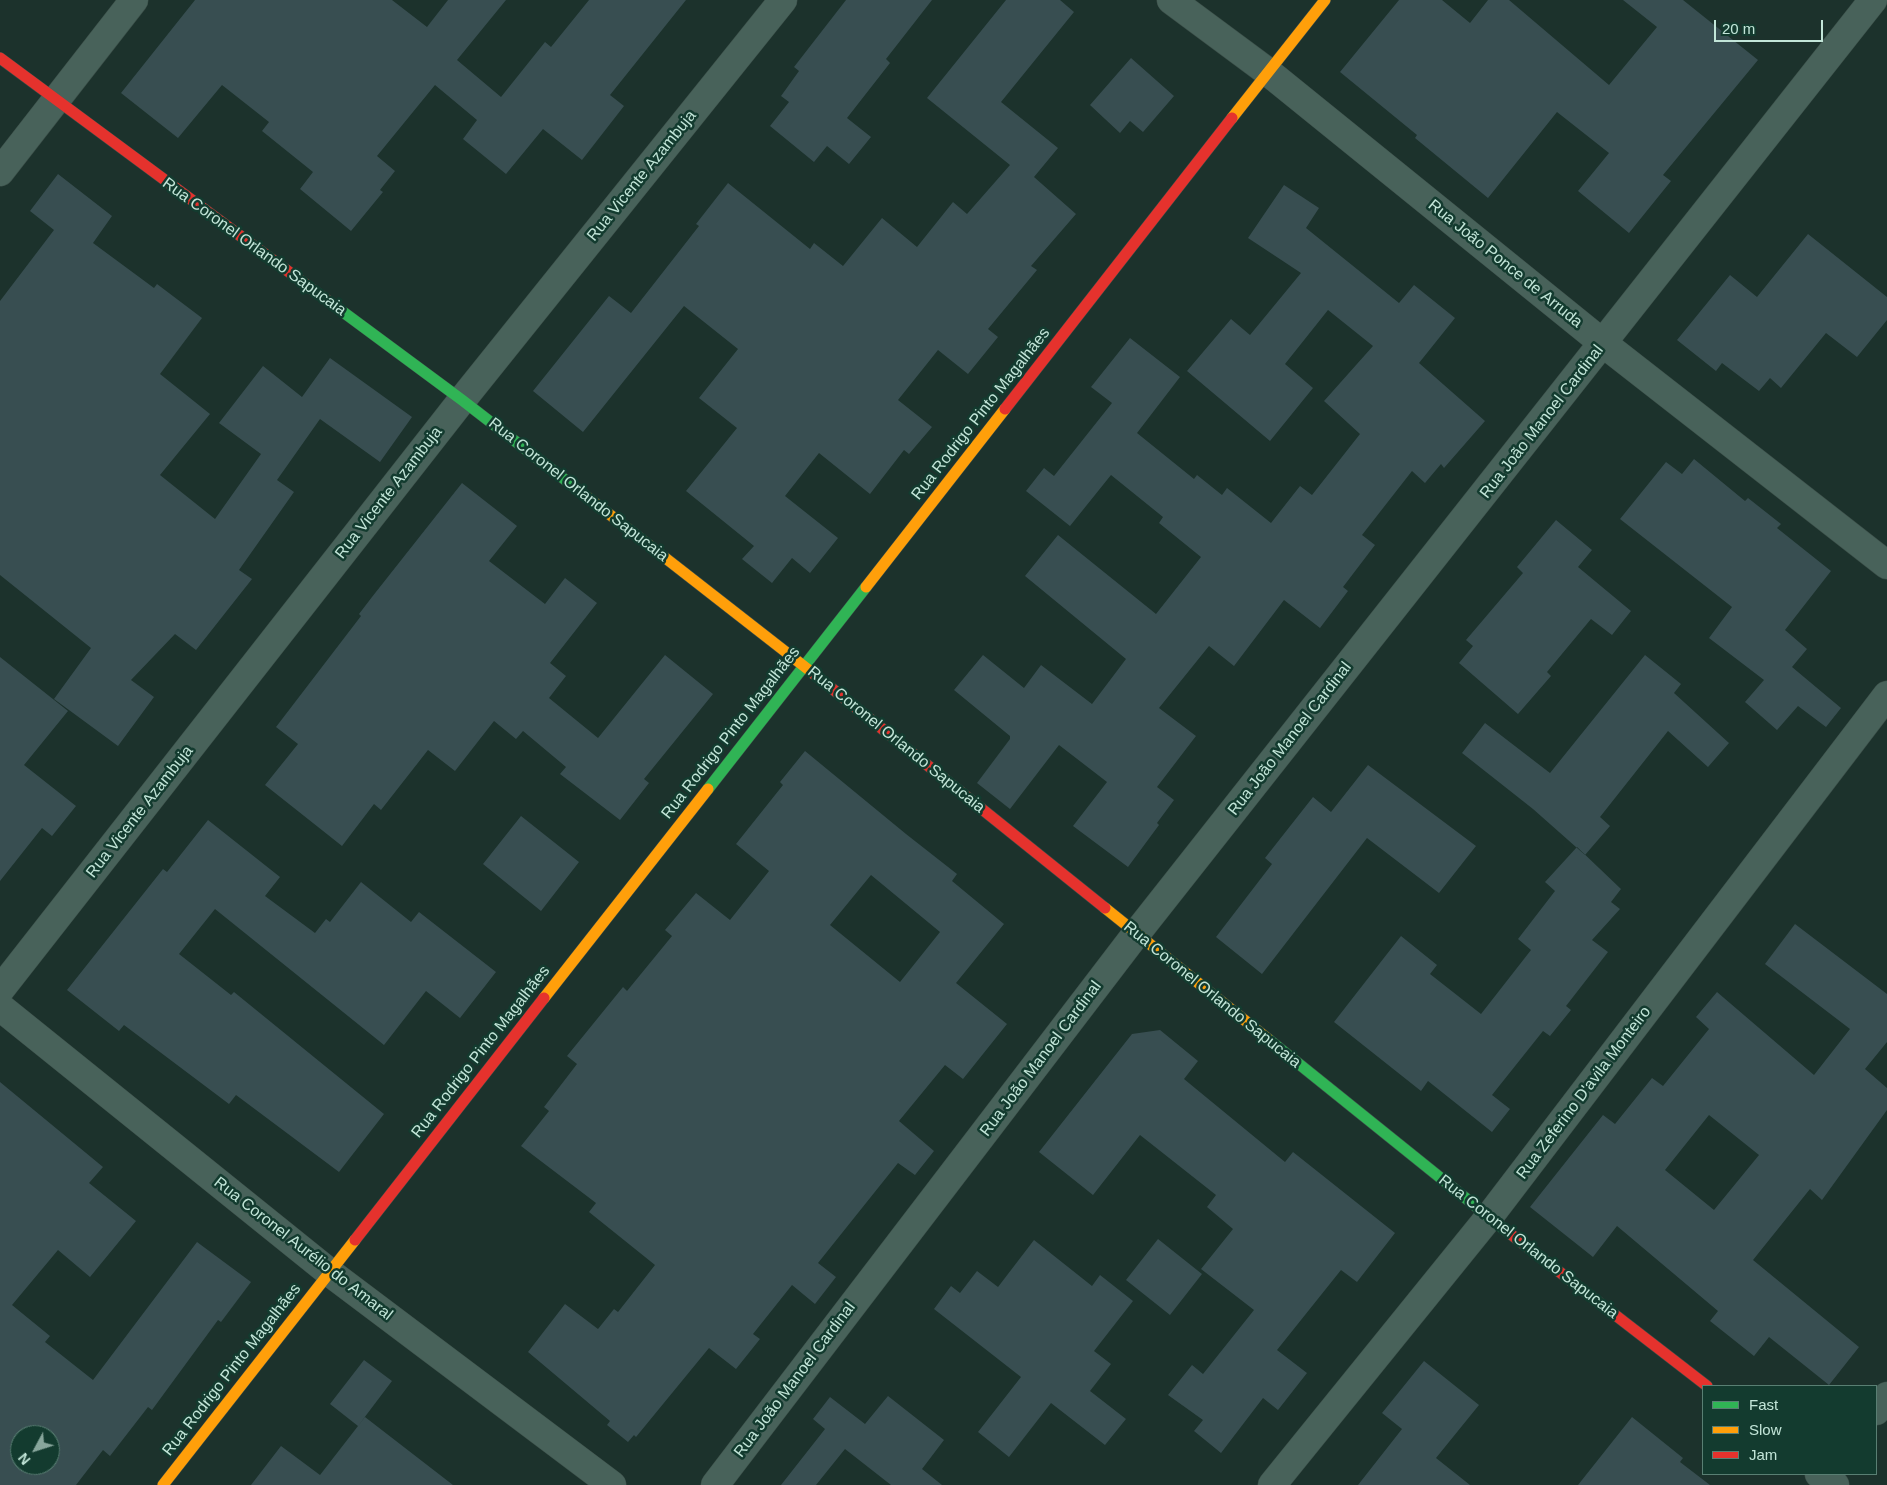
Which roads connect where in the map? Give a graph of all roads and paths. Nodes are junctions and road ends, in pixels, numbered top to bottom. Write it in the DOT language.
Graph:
graph roads {
  1 [pos="134,0"];
  2 [pos="783,0"];
  3 [pos="1171,0"];
  4 [pos="1325,0"];
  5 [pos="1874,0"];
  6 [pos="0,58"];
  7 [pos="1268,72"];
  8 [pos="55,101"];
  9 [pos="0,172"];
  10 [pos="1604,344"];
  11 [pos="462,400"];
  12 [pos="1887,565"];
  13 [pos="804,666"];
  14 [pos="1887,695"];
  15 [pos="1136,934"];
  16 [pos="0,990"];
  17 [pos="0,1006"];
  18 [pos="1489,1217"];
  19 [pos="330,1272"];
  20 [pos="1706,1385"];
  21 [pos="1887,1396"];
  22 [pos="1877,1410"];
  23 [pos="163,1485"];
  24 [pos="612,1485"];
  25 [pos="715,1485"];
  26 [pos="1272,1485"];
  1 -- 8 [label="street"];
  2 -- 11 [label="street, Rua Vicente Azambuja"];
  3 -- 7 [label="street, Rua João Ponce de Arruda"];
  4 -- 7 [label="street, Rua Rodrigo Pinto Magalhães"];
  5 -- 10 [label="street, Rua João Manoel Cardinal"];
  6 -- 8 [label="street, Rua Coronel Orlando Sapucaia"];
  7 -- 10 [label="street, Rua João Ponce de Arruda"];
  7 -- 13 [label="street, Rua Rodrigo Pinto Magalhães"];
  8 -- 9 [label="street"];
  8 -- 11 [label="street, Rua Coronel Orlando Sapucaia"];
  10 -- 12 [label="street, Rua João Ponce de Arruda"];
  10 -- 15 [label="street, Rua João Manoel Cardinal"];
  11 -- 13 [label="street, Rua Coronel Orlando Sapucaia"];
  11 -- 16 [label="street, Rua Vicente Azambuja"];
  13 -- 15 [label="street, Rua Coronel Orlando Sapucaia"];
  13 -- 19 [label="street, Rua Rodrigo Pinto Magalhães"];
  14 -- 18 [label="street, Rua Zeferino D'avila Monteiro"];
  15 -- 18 [label="street, Rua Coronel Orlando Sapucaia"];
  15 -- 25 [label="street, Rua João Manoel Cardinal"];
  17 -- 19 [label="street, Rua Coronel Aurélio do Amaral"];
  18 -- 20 [label="street, Rua Coronel Orlando Sapucaia"];
  18 -- 26 [label="street, Rua Zeferino D'avila Monteiro"];
  19 -- 23 [label="street, Rua Rodrigo Pinto Magalhães"];
  19 -- 24 [label="street, Rua Coronel Aurélio do Amaral"];
  21 -- 22 [label="street"];
}
